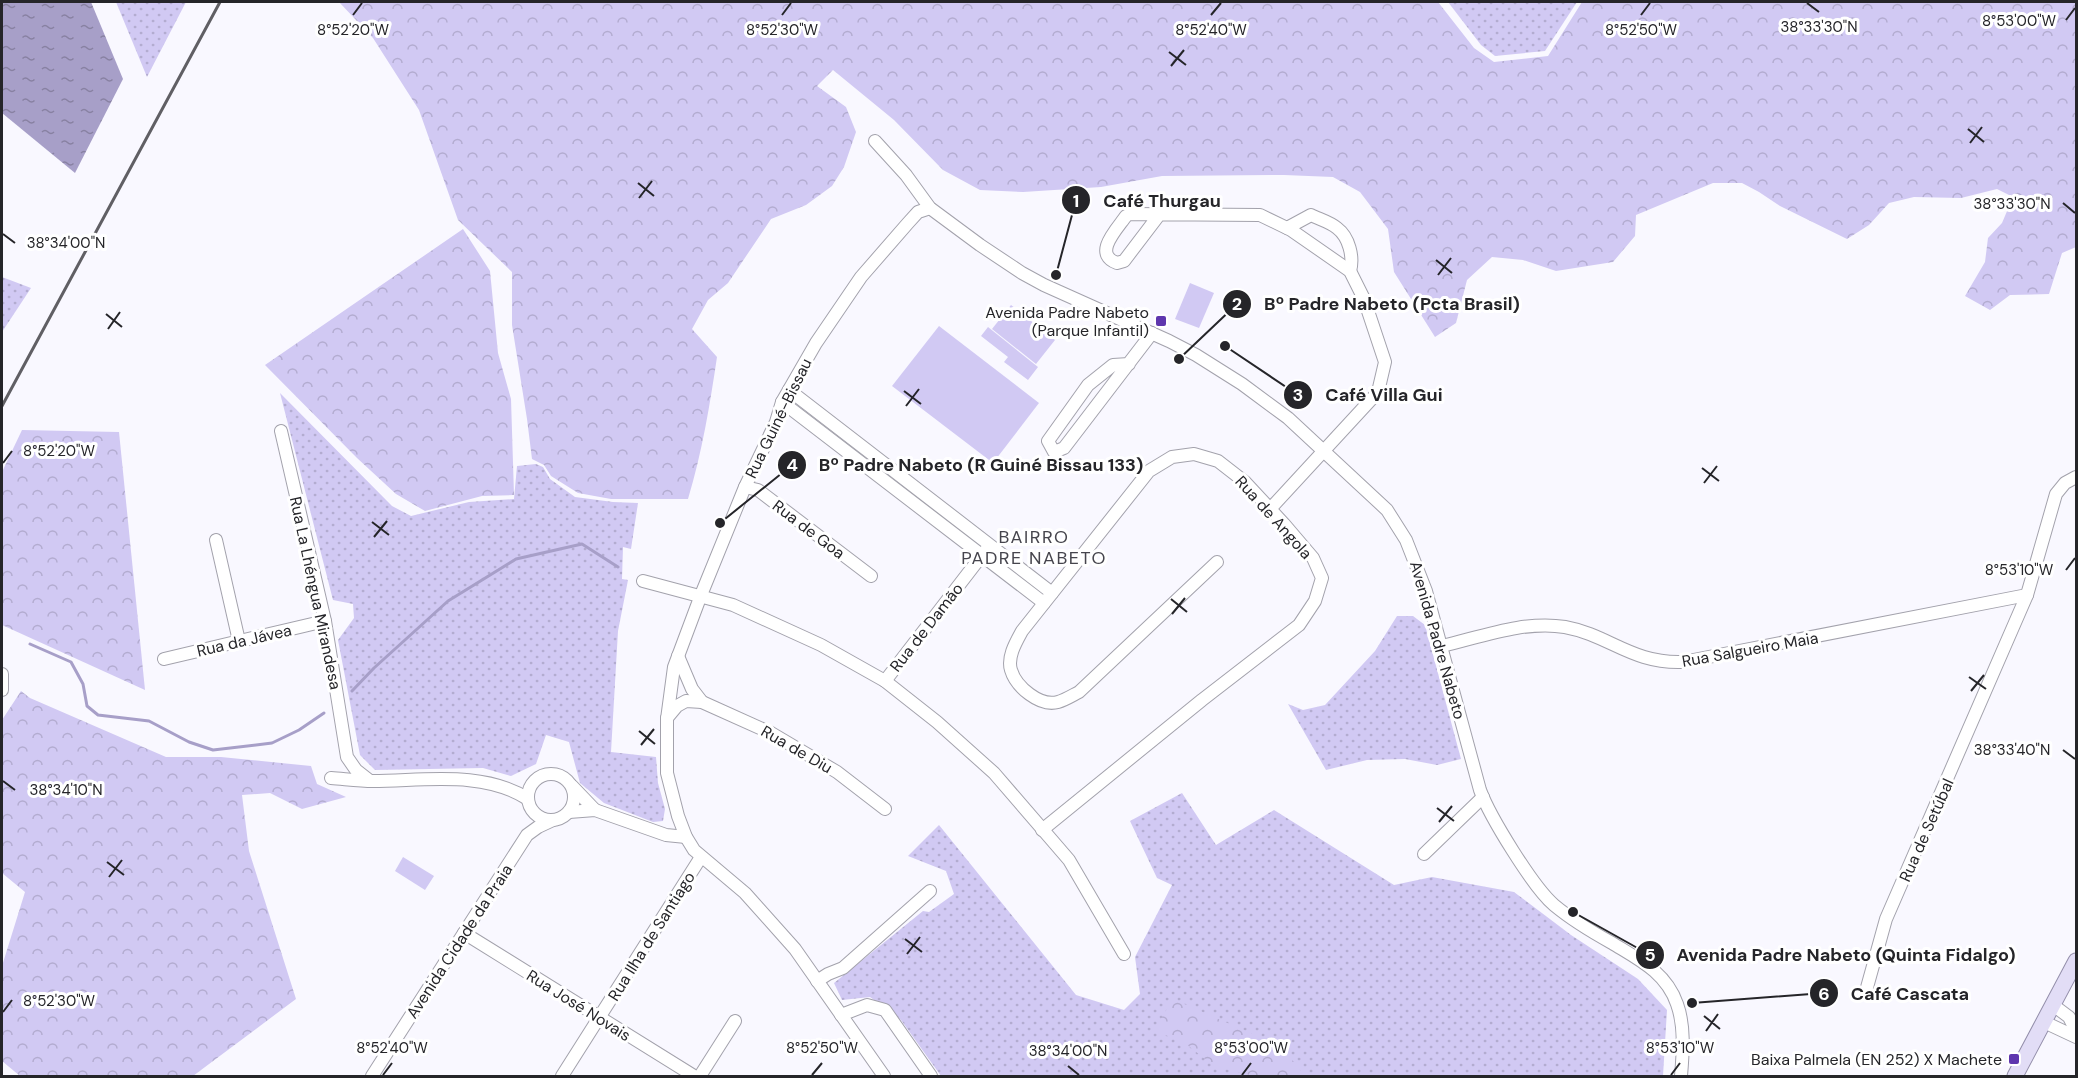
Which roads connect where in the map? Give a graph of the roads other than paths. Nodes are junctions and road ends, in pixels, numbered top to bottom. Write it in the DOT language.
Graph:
graph roads {
  1 [pos="875,141"];
  2 [pos="930,208"];
  3 [pos="1159,215"];
  4 [pos="1287,228"];
  5 [pos="1350,271"];
  6 [pos="1152,333"];
  7 [pos="1129,364"];
  8 [pos="789,390"];
  9 [pos="782,402"];
  10 [pos="280,431"];
  11 [pos="1324,452"];
  12 [pos="2076,477"];
  13 [pos="745,487"];
  14 [pos="1270,509"];
  15 [pos="216,540"];
  16 [pos="991,545"];
  17 [pos="981,556"];
  18 [pos="1217,562"];
  19 [pos="871,576"];
  20 [pos="643,581"];
  21 [pos="700,595"];
  22 [pos="2027,595"];
  23 [pos="1048,598"];
  24 [pos="325,621"];
  25 [pos="239,641"];
  26 [pos="1442,646"];
  27 [pos="678,656"];
  28 [pos="164,659"];
  29 [pos="2,675"];
  30 [pos="885,681"];
  31 [pos="2,690"];
  32 [pos="702,702"];
  33 [pos="667,719"];
  34 [pos="347,757"];
  35 [pos="536,779"];
  36 [pos="370,781"];
  37 [pos="572,786"];
  38 [pos="506,787"];
  39 [pos="1483,797"];
  40 [pos="530,804"];
  41 [pos="885,809"];
  42 [pos="595,810"];
  43 [pos="569,812"];
  44 [pos="553,820"];
  45 [pos="1042,830"];
  46 [pos="527,835"];
  47 [pos="686,837"];
  48 [pos="1424,854"];
  49 [pos="701,857"];
  50 [pos="930,891"];
  51 [pos="464,933"];
  52 [pos="1124,954"];
  53 [pos="2076,961"];
  54 [pos="817,981"];
  55 [pos="1866,991"];
  56 [pos="2053,1005"];
  57 [pos="841,1015"];
  58 [pos="599,1018"];
  59 [pos="735,1021"];
  60 [pos="2044,1022"];
  61 [pos="2076,1031"];
  62 [pos="2076,1037"];
  63 [pos="372,1077"];
  64 [pos="562,1077"];
  65 [pos="694,1077"];
  66 [pos="700,1077"];
  67 [pos="884,1077"];
  68 [pos="932,1077"];
  69 [pos="1681,1077"];
  70 [pos="2014,1077"];
  1 -- 2 [label="street, Avenida Padre Nabeto"];
  2 -- 6 [label="street, Avenida Padre Nabeto"];
  2 -- 8 [label="street, Rua Guiné-Bissau"];
  3 -- 3 [label="street"];
  3 -- 4 [label="street"];
  4 -- 5 [label="street"];
  4 -- 5 [label="street"];
  5 -- 11 [label="street"];
  6 -- 7 [label="street"];
  6 -- 11 [label="street, Avenida Padre Nabeto"];
  7 -- 7 [label="street"];
  8 -- 9 [label="street, Rua Guiné-Bissau"];
  8 -- 16 [label="street"];
  9 -- 13 [label="street, Rua Guiné-Bissau"];
  9 -- 17 [label="street"];
  10 -- 24 [label="street, Rua La Lhéngua Mirandesa"];
  11 -- 14 [label="street"];
  11 -- 26 [label="street, Avenida Padre Nabeto"];
  12 -- 22 [label="street, Rua de Setúbal"];
  13 -- 19 [label="street, Rua de Goa"];
  13 -- 21 [label="street, Rua Guiné-Bissau"];
  14 -- 23 [label="street, Rua de Angola"];
  14 -- 45 [label="street, Rua de Angola"];
  15 -- 25 [label="street"];
  16 -- 17 [label="street, Rua de Damão"];
  16 -- 23 [label="street"];
  17 -- 23 [label="street"];
  17 -- 30 [label="street, Rua de Damão"];
  18 -- 23 [label="street, Rua de Angola"];
  20 -- 21 [label="street"];
  21 -- 27 [label="street, Rua Guiné-Bissau"];
  21 -- 30 [label="street"];
  22 -- 26 [label="street, Rua Salgueiro Maia"];
  22 -- 55 [label="street, Rua de Setúbal"];
  24 -- 25 [label="street, Rua da Jávea"];
  24 -- 34 [label="street, Rua La Lhéngua Mirandesa"];
  25 -- 28 [label="street, Rua da Jávea"];
  26 -- 39 [label="street, Avenida Padre Nabeto"];
  27 -- 32 [label="street"];
  27 -- 33 [label="street, Rua Guiné-Bissau"];
  29 -- 31 [label="street"];
  30 -- 45 [label="street"];
  32 -- 33 [label="street"];
  32 -- 41 [label="street, Rua de Diu"];
  33 -- 47 [label="street, Rua Guiné-Bissau"];
  34 -- 36 [label="street"];
  34 -- 36 [label="street"];
  35 -- 37 [label="street"];
  35 -- 38 [label="street"];
  35 -- 40 [label="street"];
  36 -- 38 [label="street"];
  37 -- 42 [label="street"];
  37 -- 43 [label="street"];
  38 -- 40 [label="street"];
  39 -- 48 [label="street"];
  39 -- 69 [label="street, Avenida Padre Nabeto"];
  40 -- 44 [label="street"];
  40 -- 46 [label="street, Avenida Cidade da Praia"];
  42 -- 43 [label="street"];
  42 -- 47 [label="street"];
  43 -- 44 [label="street"];
  44 -- 46 [label="street, Avenida Cidade da Praia"];
  45 -- 52 [label="street"];
  46 -- 51 [label="street, Avenida Cidade da Praia"];
  47 -- 49 [label="street, Rua Guiné-Bissau"];
  49 -- 54 [label="street, Rua Guiné-Bissau"];
  49 -- 58 [label="street, Rua Ilha de Santiago"];
  50 -- 54 [label="street"];
  51 -- 58 [label="street, Rua José Novais"];
  51 -- 63 [label="street, Avenida Cidade da Praia"];
  53 -- 56 [label="main road"];
  54 -- 57 [label="street, Rua Guiné-Bissau"];
  56 -- 60 [label="main road"];
  56 -- 61 [label="street"];
  57 -- 67 [label="street, Rua Guiné-Bissau"];
  57 -- 68 [label="street"];
  58 -- 64 [label="street, Rua Ilha de Santiago"];
  58 -- 65 [label="street, Rua José Novais"];
  59 -- 66 [label="street"];
  60 -- 62 [label="street"];
  60 -- 70 [label="main road"];
}
